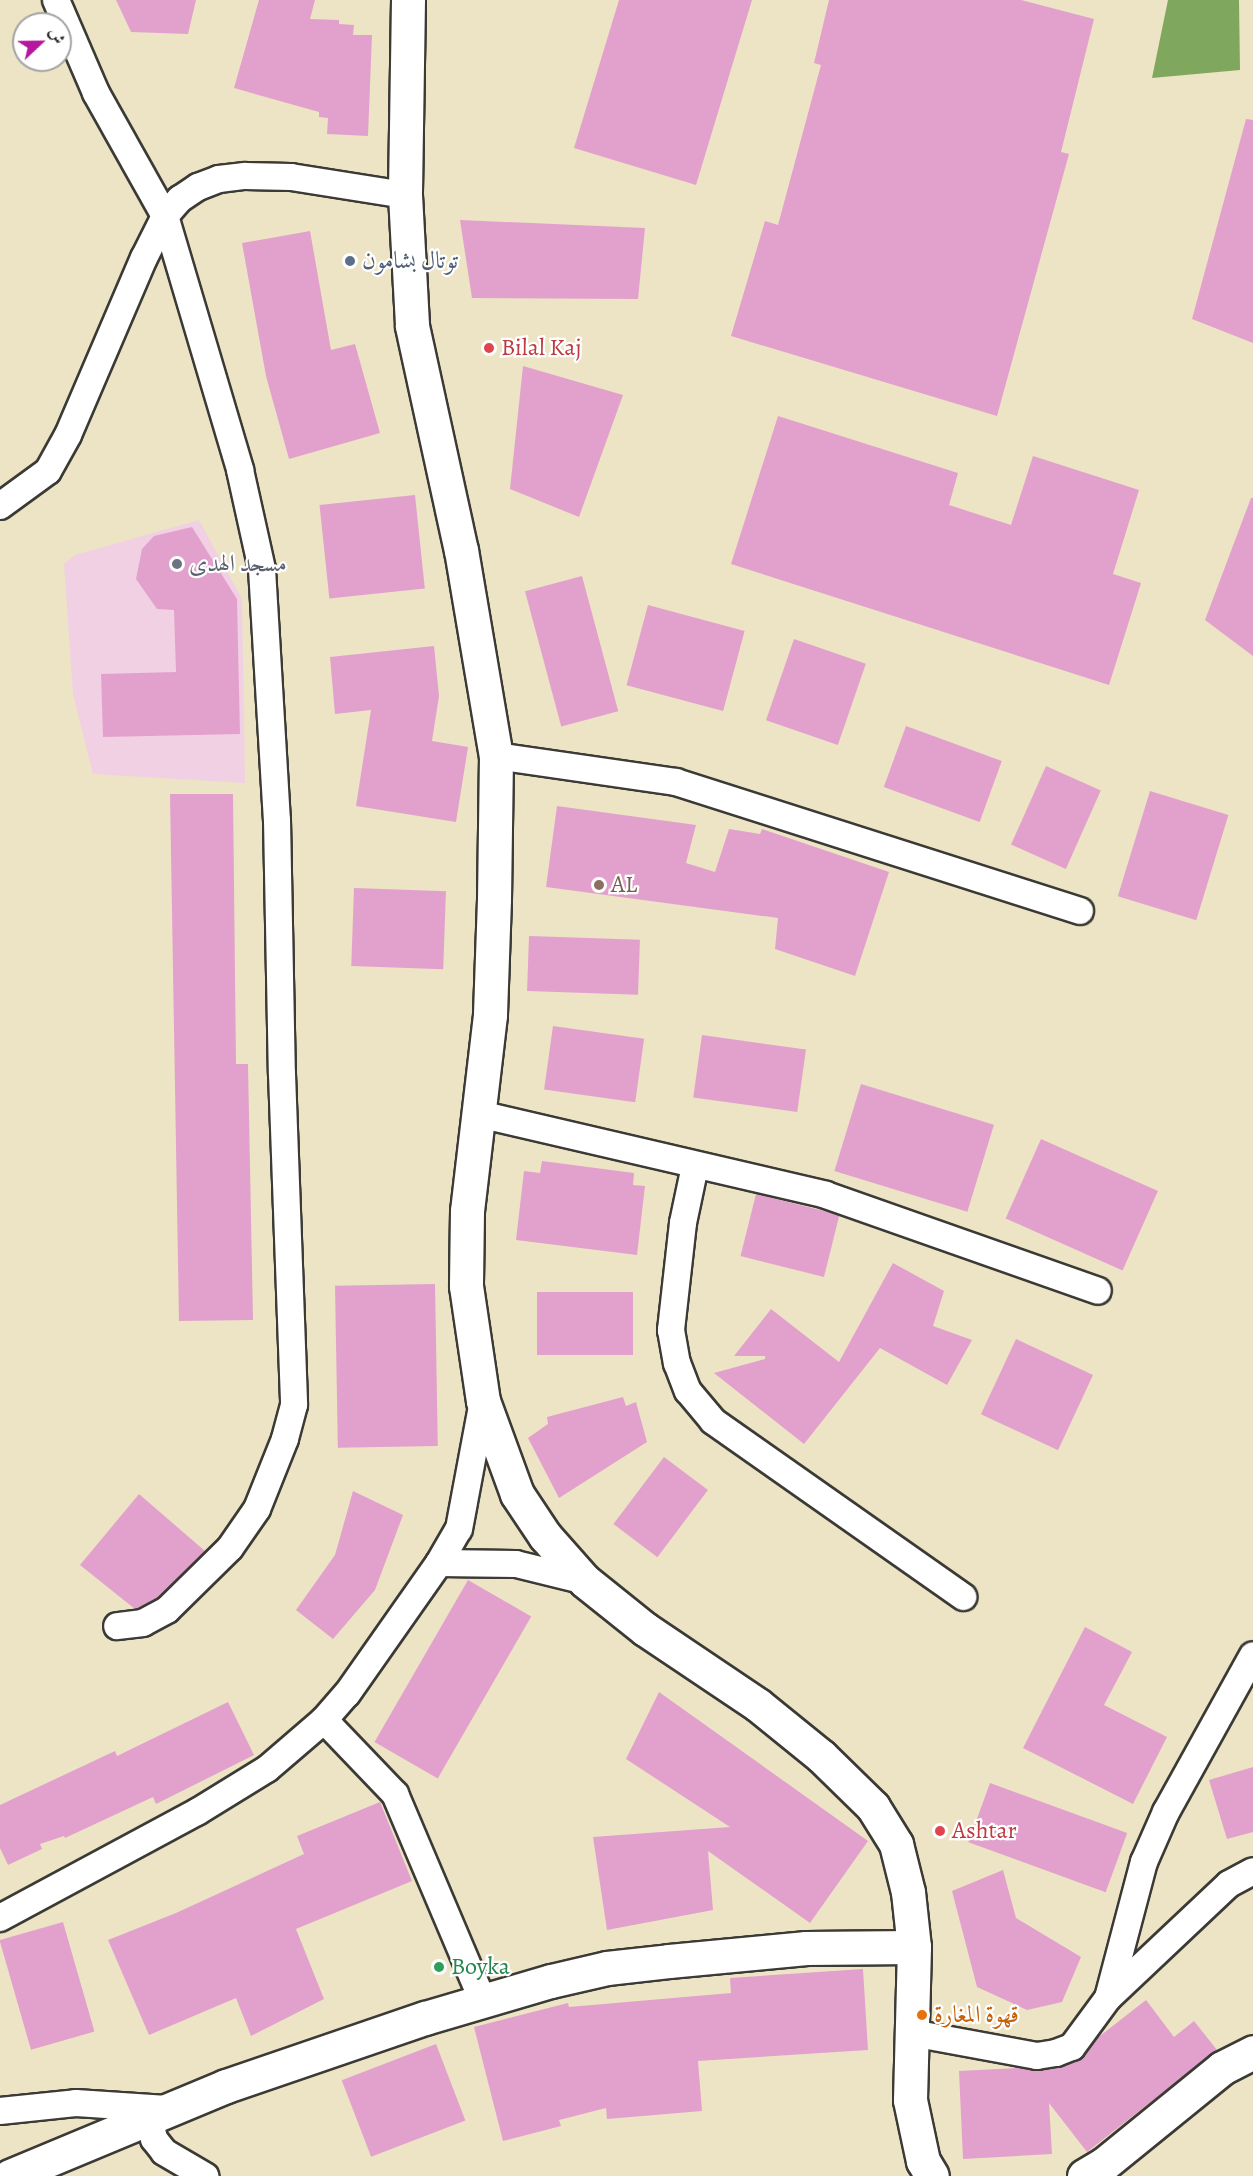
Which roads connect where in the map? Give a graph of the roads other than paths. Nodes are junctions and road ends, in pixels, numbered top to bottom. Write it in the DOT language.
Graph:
graph roads {
  1 [pos="56,0"];
  2 [pos="408,0"];
  3 [pos="405,195"];
  4 [pos="165,216"];
  5 [pos="0,506"];
  6 [pos="495,756"];
  7 [pos="1080,911"];
  8 [pos="479,1114"];
  9 [pos="695,1166"];
  10 [pos="1098,1291"];
  11 [pos="483,1401"];
  12 [pos="439,1563"];
  13 [pos="585,1581"];
  14 [pos="963,1597"];
  15 [pos="117,1626"];
  16 [pos="1253,1655"];
  17 [pos="1253,1680"];
  18 [pos="1231,1694"];
  19 [pos="324,1720"];
  20 [pos="1253,1871"];
  21 [pos="0,1918"];
  22 [pos="914,1947"];
  23 [pos="1108,1998"];
  24 [pos="483,2001"];
  25 [pos="912,2033"];
  26 [pos="1253,2052"];
  27 [pos="0,2111"];
  28 [pos="159,2113"];
  29 [pos="10,2176"];
  30 [pos="205,2176"];
  31 [pos="932,2176"];
  32 [pos="1084,2176"];
  1 -- 4 [label="street"];
  2 -- 3 [label="main road"];
  3 -- 4 [label="street"];
  3 -- 6 [label="main road"];
  4 -- 5 [label="street"];
  4 -- 15 [label="street"];
  6 -- 7 [label="street"];
  6 -- 8 [label="main road"];
  8 -- 9 [label="street"];
  8 -- 11 [label="main road"];
  9 -- 10 [label="street"];
  9 -- 14 [label="street"];
  11 -- 12 [label="street"];
  11 -- 13 [label="main road"];
  12 -- 13 [label="street"];
  12 -- 19 [label="street"];
  13 -- 22 [label="main road"];
  16 -- 18 [label="street"];
  17 -- 18 [label="street"];
  18 -- 23 [label="street"];
  19 -- 21 [label="street"];
  19 -- 24 [label="street"];
  20 -- 23 [label="street"];
  22 -- 24 [label="main road"];
  22 -- 25 [label="main road"];
  23 -- 25 [label="street"];
  24 -- 28 [label="main road"];
  25 -- 31 [label="main road"];
  26 -- 32 [label="main road"];
  27 -- 28 [label="street"];
  28 -- 29 [label="main road"];
  28 -- 30 [label="street"];
}
